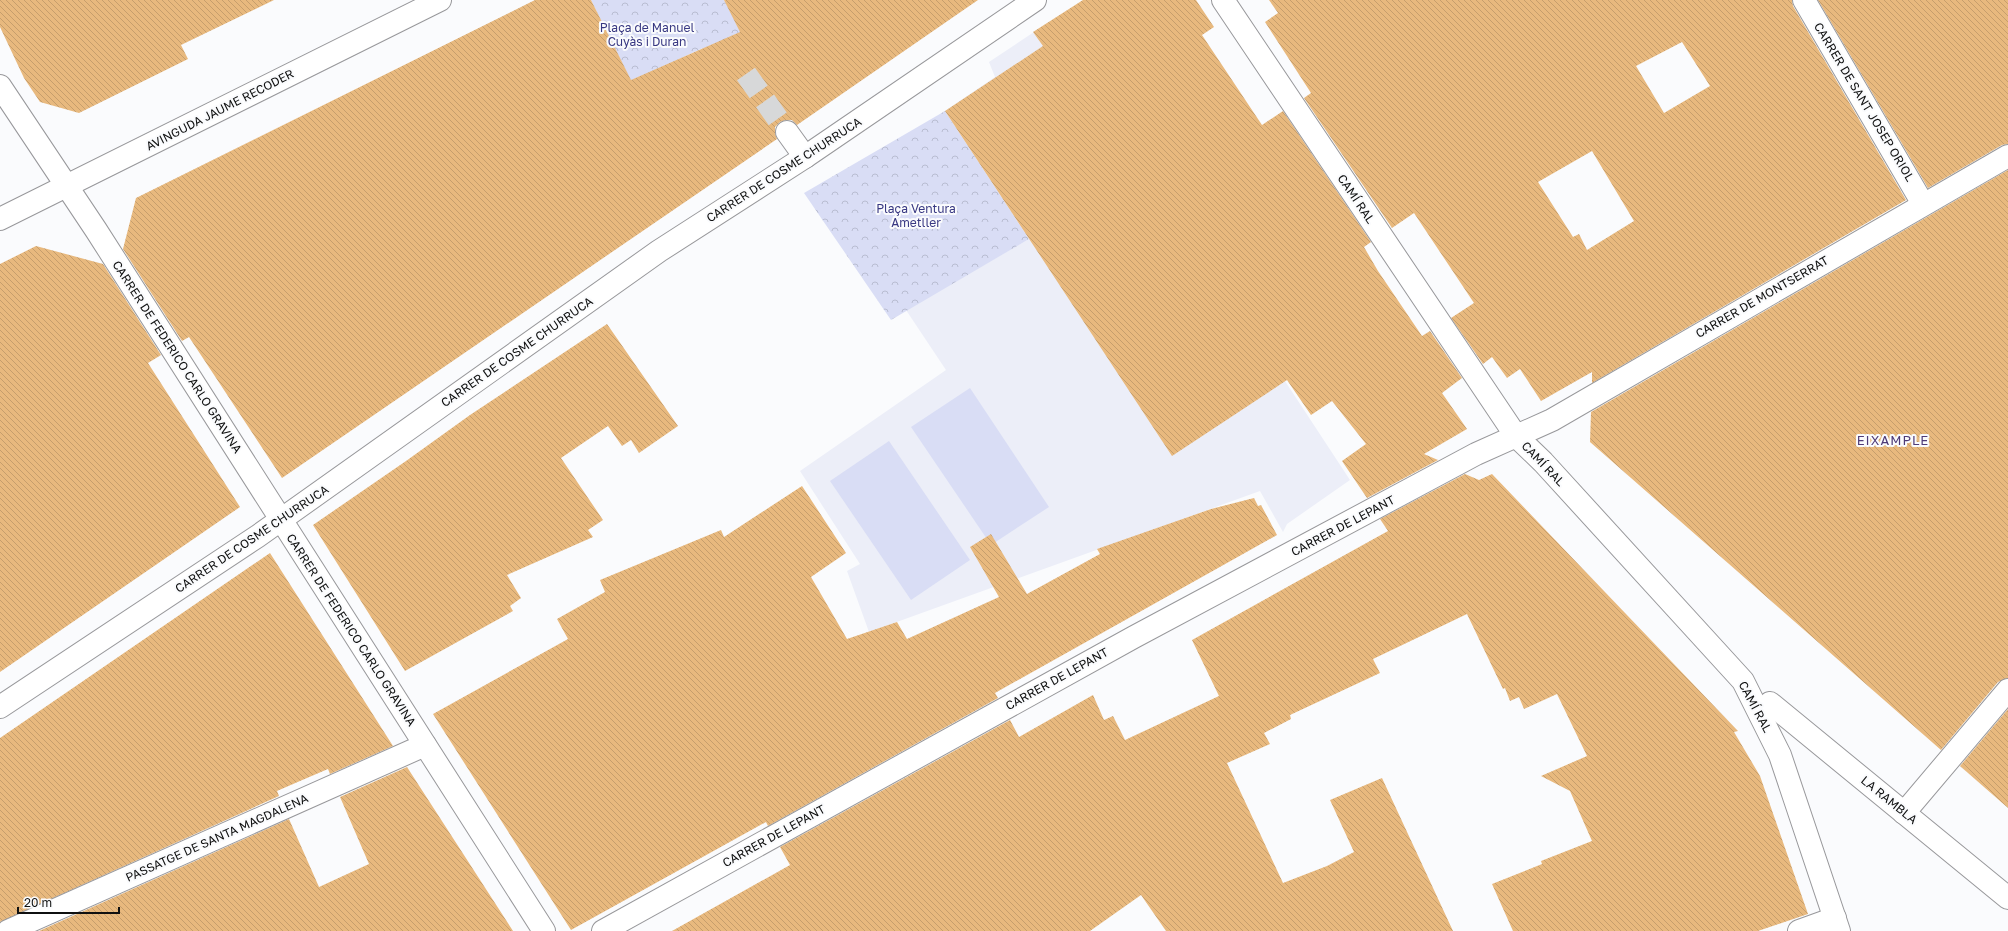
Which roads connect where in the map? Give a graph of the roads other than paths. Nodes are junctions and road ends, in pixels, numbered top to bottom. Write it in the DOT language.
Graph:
graph roads {
  1 [pos="440,0"];
  2 [pos="1035,0"];
  3 [pos="1223,0"];
  4 [pos="1804,0"];
  5 [pos="0,86"];
  6 [pos="787,132"];
  7 [pos="2008,156"];
  8 [pos="805,157"];
  9 [pos="67,187"];
  10 [pos="1923,204"];
  11 [pos="0,220"];
  12 [pos="1516,436"];
  13 [pos="281,520"];
  14 [pos="2008,690"];
  15 [pos="1770,703"];
  16 [pos="0,708"];
  17 [pos="425,745"];
  18 [pos="1904,813"];
  19 [pos="2008,898"];
  20 [pos="1837,924"];
  21 [pos="8,931"];
  22 [pos="544,931"];
  23 [pos="604,931"];
  24 [pos="1798,931"];
  1 -- 9 [label="street, AVINGUDA JAUME RECODER"];
  2 -- 8 [label="street, CARRER DE COSME CHURRUCA"];
  3 -- 12 [label="street, CAMÍ RAL"];
  4 -- 10 [label="street, CARRER DE SANT JOSEP ORIOL"];
  5 -- 9 [label="street, CARRER DE FEDERICO CARLO GRAVINA"];
  6 -- 8 [label="street"];
  7 -- 10 [label="street, CARRER DE MONTSERRAT"];
  8 -- 13 [label="street, CARRER DE COSME CHURRUCA"];
  9 -- 11 [label="street, AVINGUDA JAUME RECODER"];
  9 -- 13 [label="street, CARRER DE FEDERICO CARLO GRAVINA"];
  10 -- 12 [label="street, CARRER DE MONTSERRAT"];
  12 -- 20 [label="street, CAMÍ RAL"];
  12 -- 23 [label="street, CARRER DE LEPANT"];
  13 -- 16 [label="street, CARRER DE COSME CHURRUCA"];
  13 -- 17 [label="street, CARRER DE FEDERICO CARLO GRAVINA"];
  14 -- 18 [label="street"];
  15 -- 18 [label="street, LA RAMBLA"];
  17 -- 21 [label="street, PASSATGE DE SANTA MAGDALENA"];
  17 -- 22 [label="street, CARRER DE FEDERICO CARLO GRAVINA"];
  18 -- 19 [label="street, LA RAMBLA"];
  20 -- 24 [label="street"];
}
